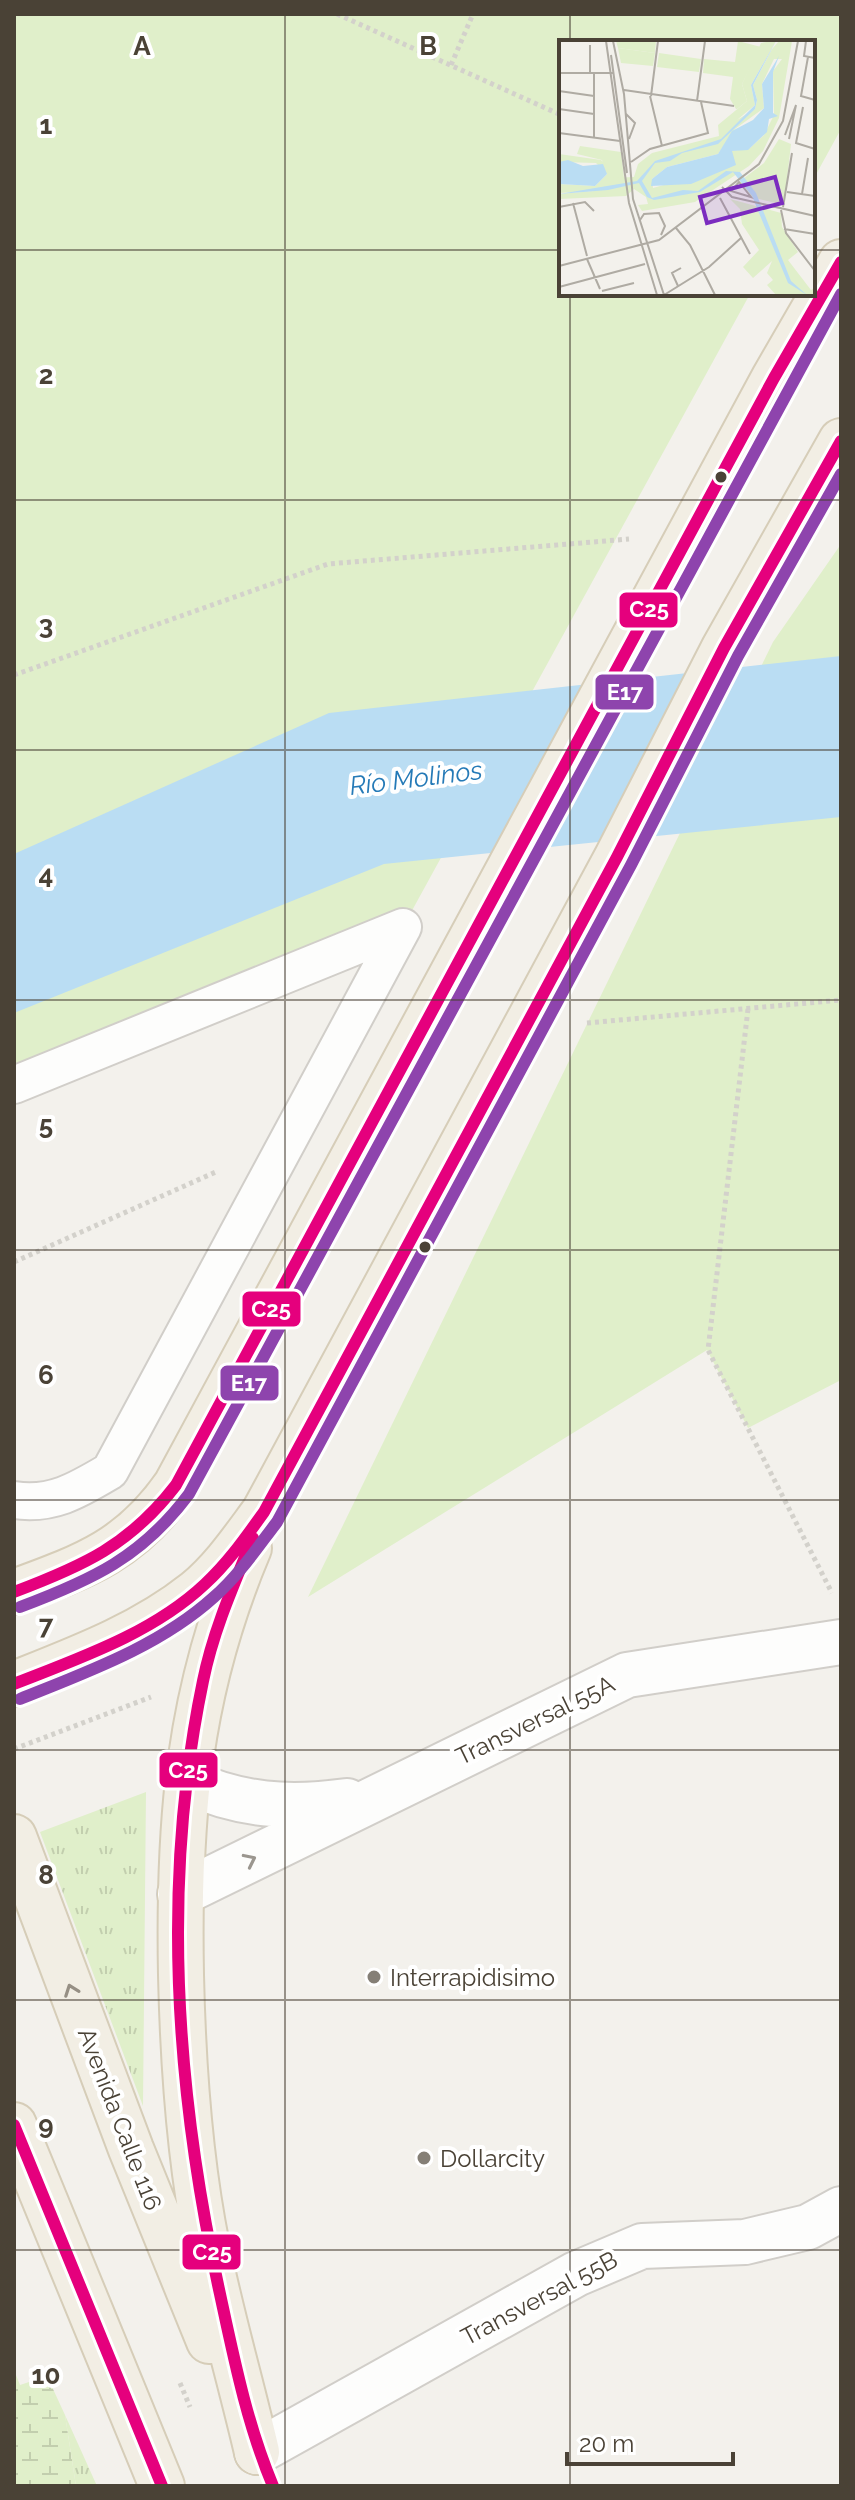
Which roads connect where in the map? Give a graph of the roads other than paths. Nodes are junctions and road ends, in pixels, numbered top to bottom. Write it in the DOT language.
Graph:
graph roads {
  1 [pos="841,262"];
  2 [pos="841,441"];
  3 [pos="14,1085"];
  4 [pos="14,1500"];
  5 [pos="264,1512"];
  6 [pos="14,1592"];
  7 [pos="841,1642"];
  8 [pos="14,1684"];
  9 [pos="186,1781"];
  10 [pos="377,1796"];
  11 [pos="14,1837"];
  12 [pos="180,1894"];
  13 [pos="14,2125"];
  14 [pos="841,2209"];
  15 [pos="265,2469"];
  16 [pos="162,2486"];
  1 -- 6 [label="main road"];
  2 -- 5 [label="main road"];
  3 -- 4 [label="street"];
  5 -- 8 [label="main road"];
  5 -- 9 [label="main road"];
  7 -- 10 [label="street, Transversal 55A"];
  9 -- 10 [label="street, Transversal 55A"];
  9 -- 12 [label="main road"];
  12 -- 10 [label="street, Transversal 55A, one-way"];
  15 -- 11 [label="main road, Avenida Calle 116, one-way"];
  12 -- 15 [label="main road"];
  13 -- 16 [label="main road"];
  14 -- 15 [label="street, Transversal 55B"];
}
